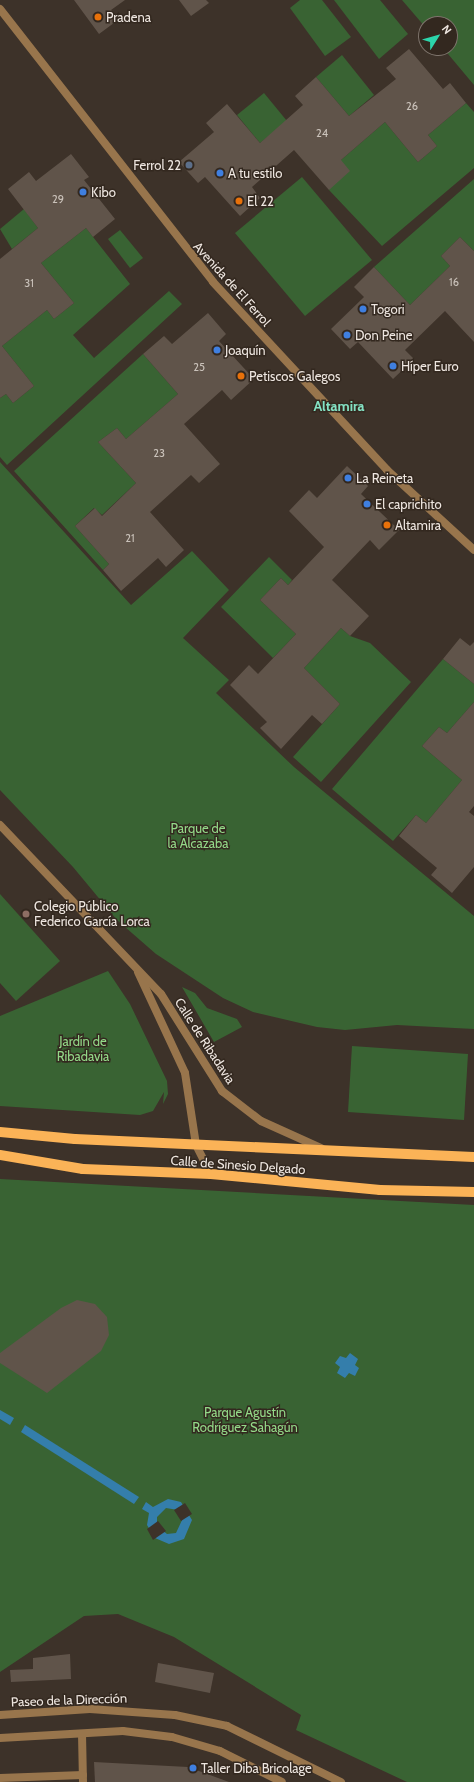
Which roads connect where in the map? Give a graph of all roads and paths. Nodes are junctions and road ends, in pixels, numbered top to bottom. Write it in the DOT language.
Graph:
graph roads {
  1 [pos="0,9"];
  2 [pos="474,550"];
  3 [pos="0,825"];
  4 [pos="135,966"];
  5 [pos="0,1132"];
  6 [pos="196,1145"];
  7 [pos="327,1150"];
  8 [pos="0,1155"];
  9 [pos="474,1156"];
  10 [pos="212,1174"];
  11 [pos="474,1192"];
  12 [pos="0,1715"];
  13 [pos="82,1734"];
  14 [pos="0,1738"];
  15 [pos="0,1778"];
  16 [pos="83,1778"];
  17 [pos="282,1782"];
  18 [pos="341,1782"];
  1 -- 2 [label="street, Avenida de El Ferrol"];
  3 -- 4 [label="street, Calle de Ribadavia"];
  4 -- 6 [label="street, Calle de Ribadavia"];
  4 -- 7 [label="street, Calle de Ribadavia"];
  5 -- 6 [label="main road, Calle de Sinesio Delgado"];
  6 -- 7 [label="main road, Calle de Sinesio Delgado"];
  6 -- 10 [label="street, Calle de Ribadavia"];
  7 -- 9 [label="main road, Calle de Sinesio Delgado"];
  8 -- 10 [label="main road, Calle de Sinesio Delgado"];
  10 -- 11 [label="main road, Calle de Sinesio Delgado"];
  12 -- 18 [label="street, Paseo de la Dirección"];
  13 -- 14 [label="street"];
  13 -- 16 [label="street"];
  13 -- 17 [label="street"];
  15 -- 16 [label="street"];
}
